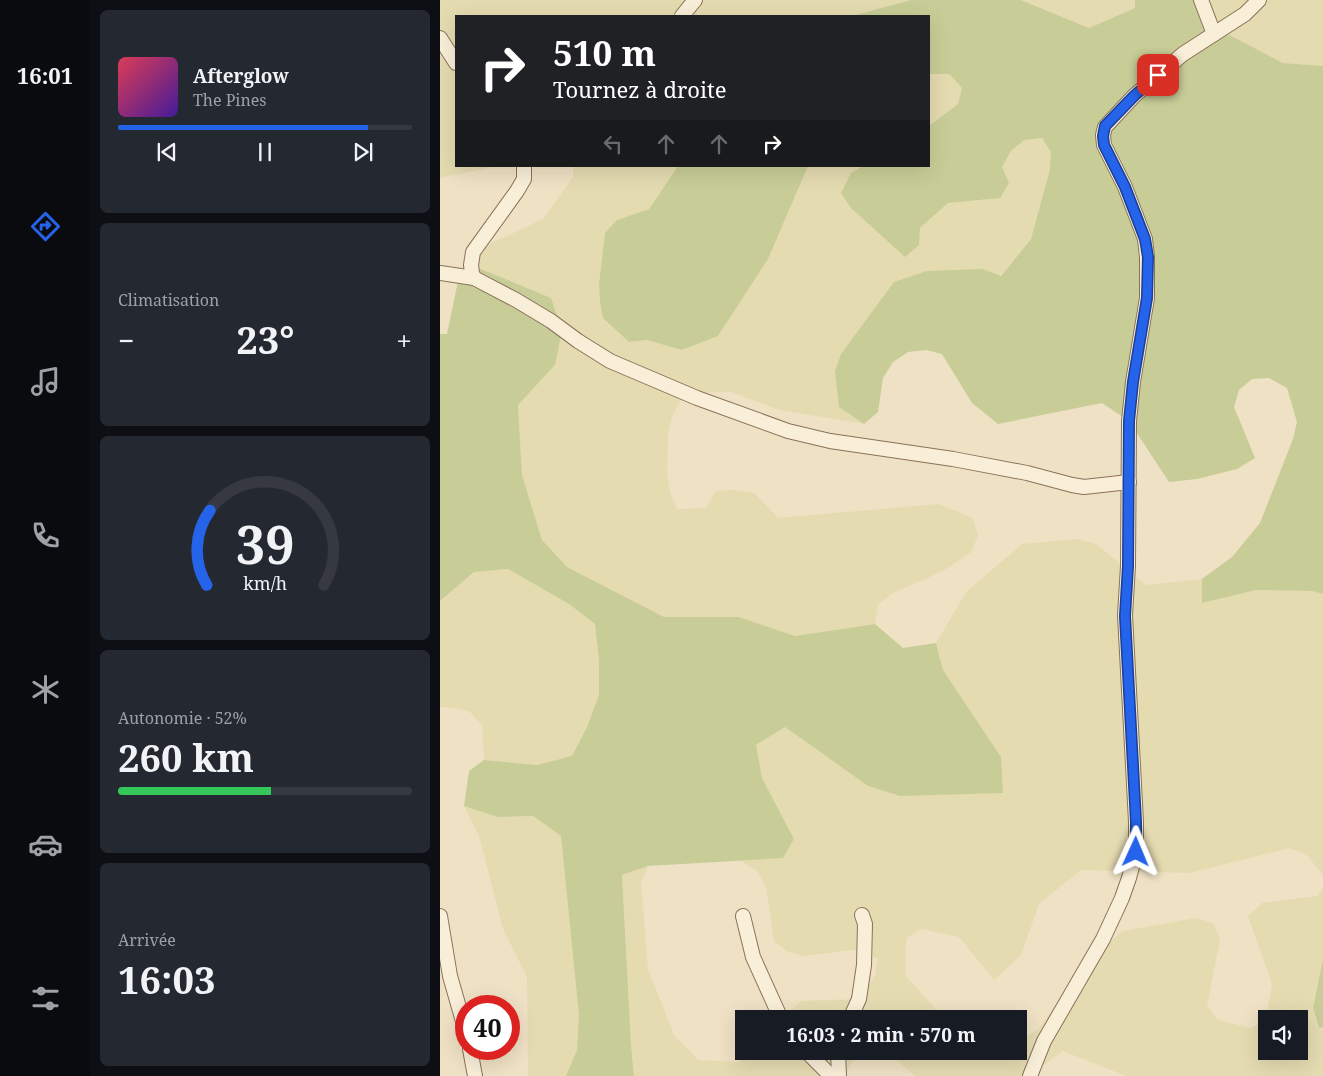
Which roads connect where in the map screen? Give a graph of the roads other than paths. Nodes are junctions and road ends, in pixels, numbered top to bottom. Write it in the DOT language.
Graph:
graph roads {
  1 [pos="694,0"];
  2 [pos="1201,0"];
  3 [pos="1260,0"];
  4 [pos="683,15"];
  5 [pos="1214,34"];
  6 [pos="440,38"];
  7 [pos="455,61"];
  8 [pos="524,167"];
  9 [pos="440,273"];
  10 [pos="474,278"];
  11 [pos="1129,482"];
  12 [pos="862,915"];
  13 [pos="743,916"];
  14 [pos="441,924"];
  15 [pos="455,995"];
  16 [pos="777,1010"];
  17 [pos="854,1010"];
  18 [pos="472,1060"];
  19 [pos="815,1060"];
  20 [pos="838,1060"];
  21 [pos="475,1076"];
  22 [pos="831,1076"];
  23 [pos="839,1076"];
  24 [pos="1030,1076"];
  1 -- 4 [label="street"];
  2 -- 5 [label="street"];
  3 -- 5 [label="street"];
  5 -- 11 [label="street"];
  6 -- 7 [label="street"];
  8 -- 10 [label="street"];
  9 -- 10 [label="street"];
  10 -- 11 [label="street"];
  11 -- 24 [label="street"];
  12 -- 17 [label="street"];
  13 -- 16 [label="street"];
  14 -- 15 [label="street"];
  18 -- 21 [label="street"];
  19 -- 22 [label="street"];
  20 -- 23 [label="street"];
}
